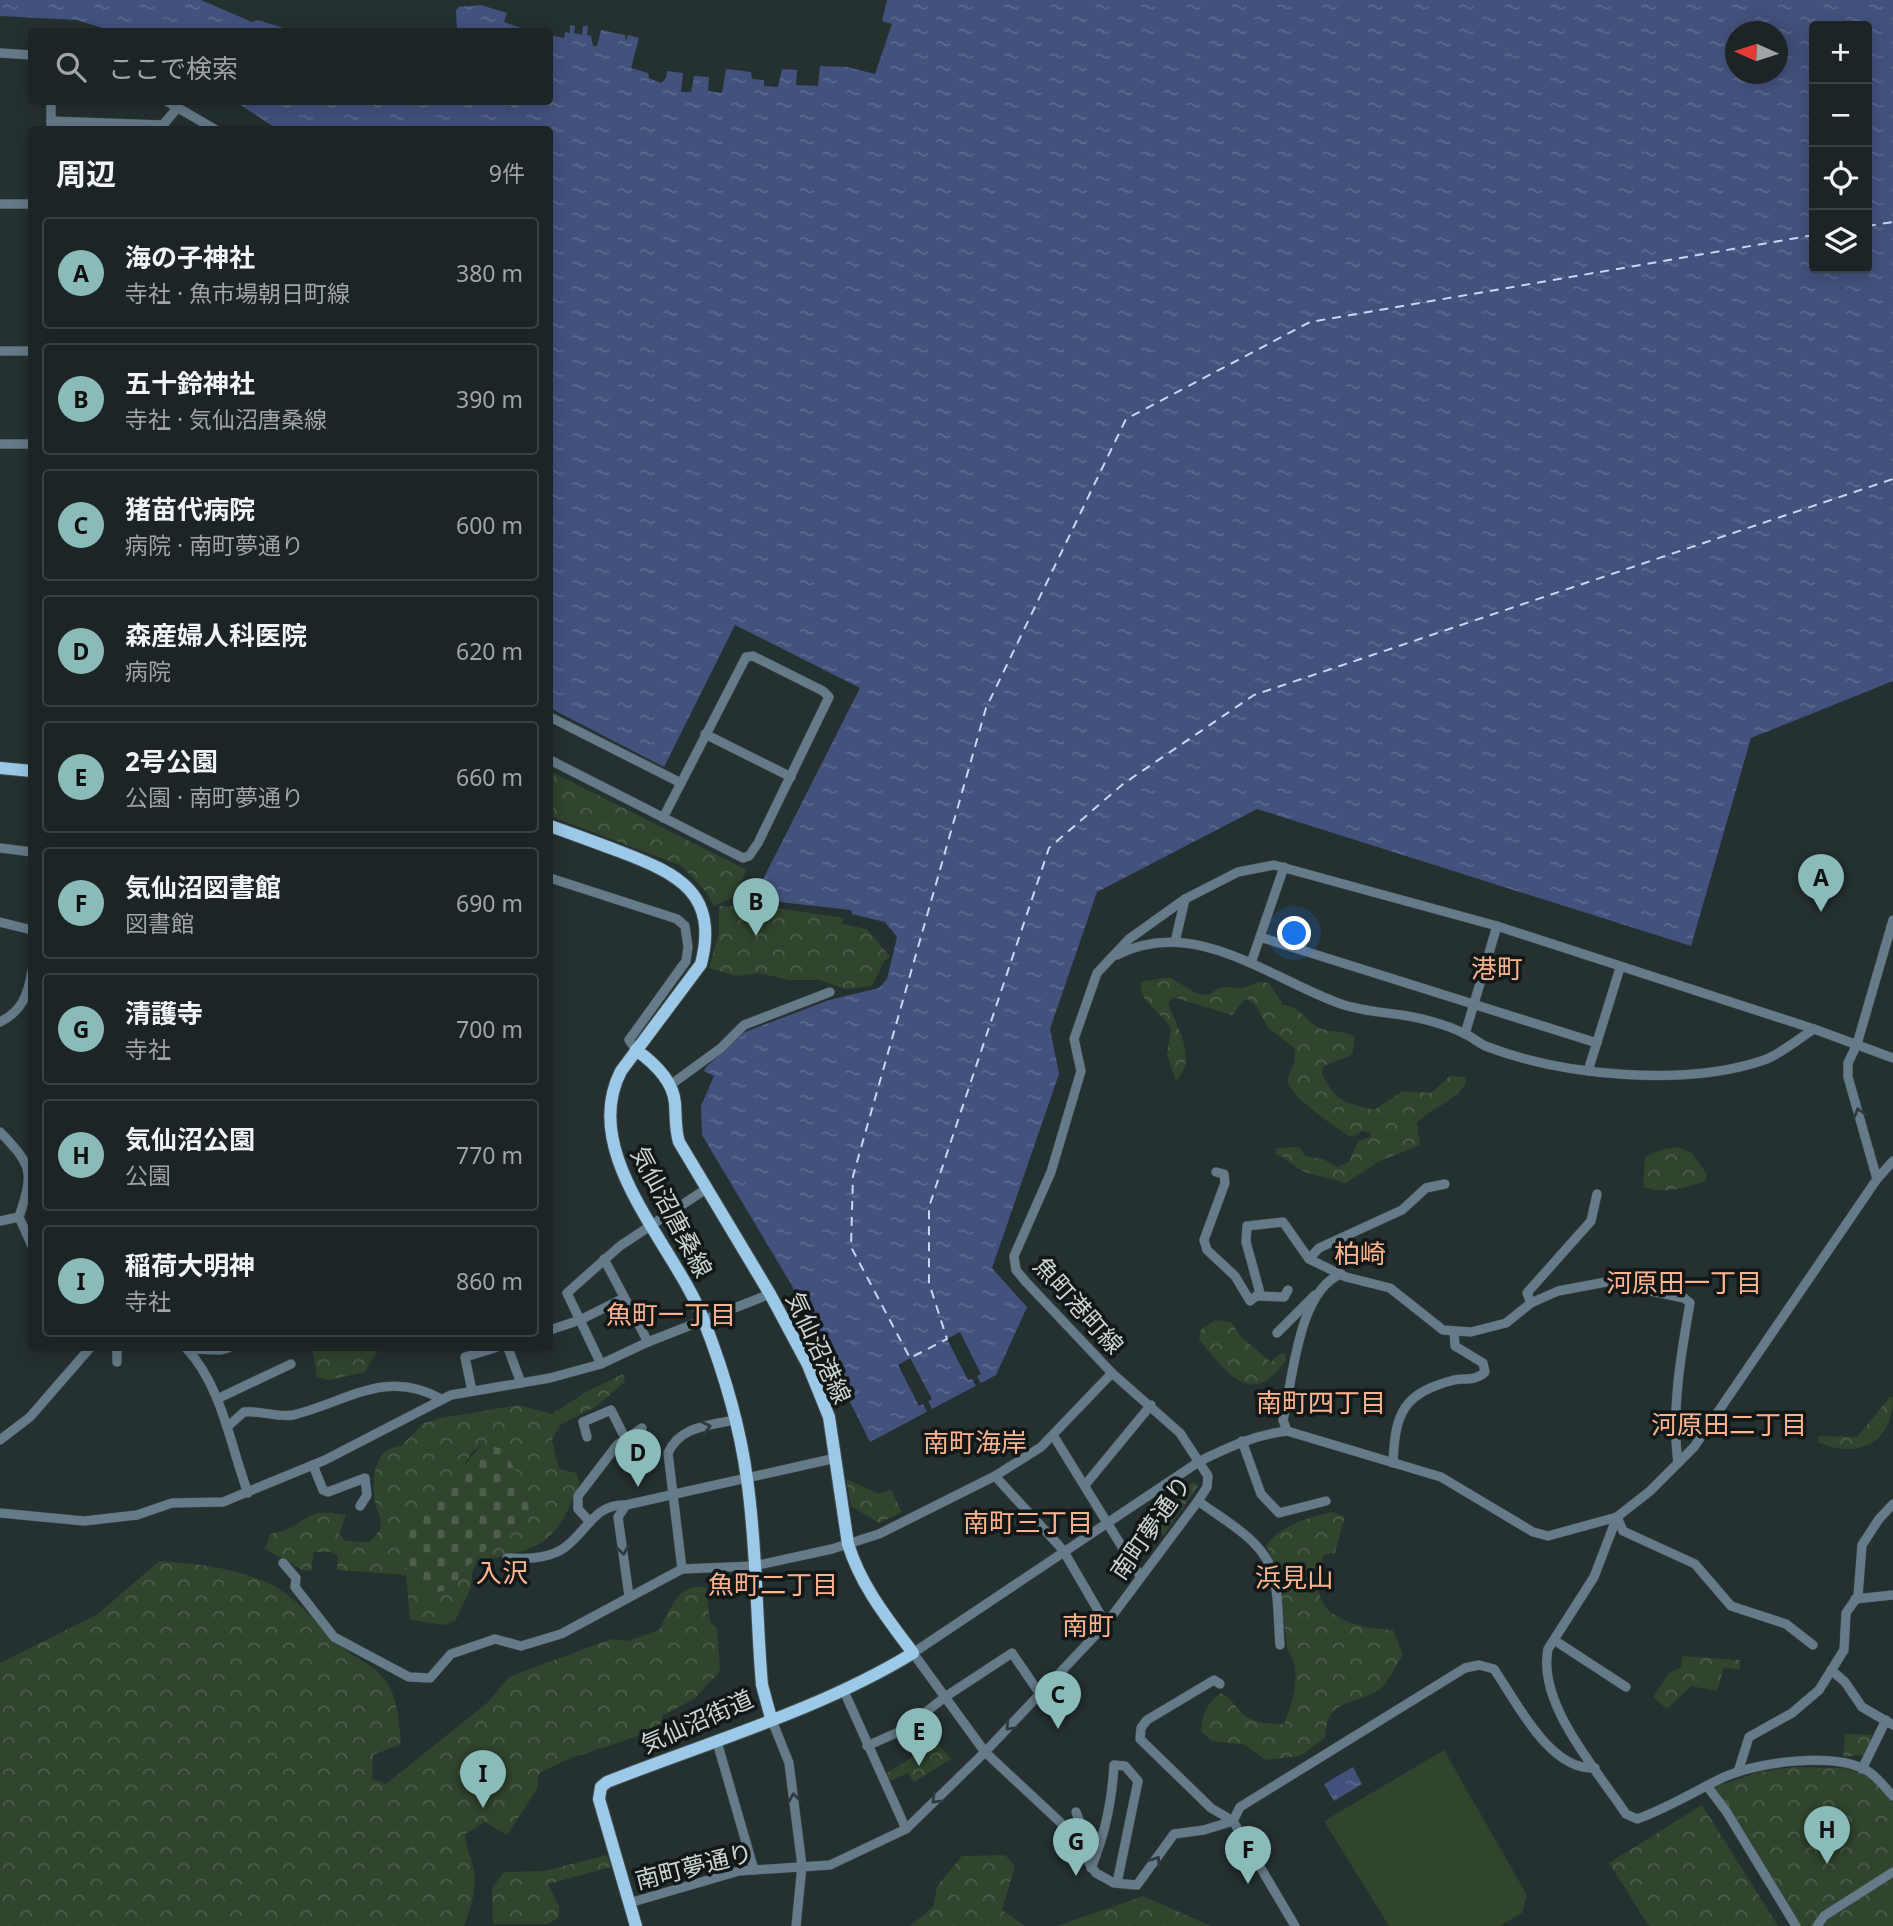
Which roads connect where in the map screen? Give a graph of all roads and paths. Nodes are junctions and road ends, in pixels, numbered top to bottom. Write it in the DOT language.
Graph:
graph roads {
  1 [pos="0,54"];
  2 [pos="28,55"];
  3 [pos="51,105"];
  4 [pos="174,105"];
  5 [pos="178,107"];
  6 [pos="51,125"];
  7 [pos="209,126"];
  8 [pos="0,204"];
  9 [pos="28,204"];
  10 [pos="0,351"];
  11 [pos="28,351"];
  12 [pos="0,444"];
  13 [pos="28,444"];
  14 [pos="553,719"];
  15 [pos="705,734"];
  16 [pos="553,762"];
  17 [pos="0,768"];
  18 [pos="28,771"];
  19 [pos="792,777"];
  20 [pos="681,783"];
  21 [pos="663,818"];
  22 [pos="553,826"];
  23 [pos="0,848"];
  24 [pos="28,852"];
  25 [pos="1284,867"];
  26 [pos="553,879"];
  27 [pos="1185,899"];
  28 [pos="1893,920"];
  29 [pos="0,922"];
  30 [pos="1497,926"];
  31 [pos="28,929"];
  32 [pos="1260,937"];
  33 [pos="1175,942"];
  34 [pos="1108,960"];
  35 [pos="1251,963"];
  36 [pos="1620,968"];
  37 [pos="28,990"];
  38 [pos="830,992"];
  39 [pos="1474,1005"];
  40 [pos="0,1023"];
  41 [pos="1814,1029"];
  42 [pos="1465,1034"];
  43 [pos="1597,1043"];
  44 [pos="1857,1044"];
  45 [pos="636,1050"];
  46 [pos="1893,1058"];
  47 [pos="1588,1071"];
  48 [pos="669,1086"];
  49 [pos="0,1132"];
  50 [pos="1893,1161"];
  51 [pos="28,1172"];
  52 [pos="1216,1172"];
  53 [pos="1877,1179"];
  54 [pos="1445,1184"];
  55 [pos="706,1189"];
  56 [pos="28,1190"];
  57 [pos="1597,1194"];
  58 [pos="19,1217"];
  59 [pos="0,1221"];
  60 [pos="651,1222"];
  61 [pos="28,1237"];
  62 [pos="604,1259"];
  63 [pos="1309,1259"];
  64 [pos="1340,1274"];
  65 [pos="1288,1290"];
  66 [pos="770,1294"];
  67 [pos="1315,1295"];
  68 [pos="1257,1296"];
  69 [pos="624,1298"];
  70 [pos="1531,1303"];
  71 [pos="580,1320"];
  72 [pos="704,1321"];
  73 [pos="553,1329"];
  74 [pos="1454,1331"];
  75 [pos="1277,1333"];
  76 [pos="648,1342"];
  77 [pos="86,1351"];
  78 [pos="117,1351"];
  79 [pos="190,1351"];
  80 [pos="485,1351"];
  81 [pos="509,1351"];
  82 [pos="117,1362"];
  83 [pos="291,1364"];
  84 [pos="601,1364"];
  85 [pos="1112,1373"];
  86 [pos="521,1383"];
  87 [pos="472,1391"];
  88 [pos="217,1399"];
  89 [pos="441,1399"];
  90 [pos="1152,1405"];
  91 [pos="734,1420"];
  92 [pos="227,1427"];
  93 [pos="642,1427"];
  94 [pos="1287,1431"];
  95 [pos="1053,1435"];
  96 [pos="587,1437"];
  97 [pos="625,1438"];
  98 [pos="0,1440"];
  99 [pos="1242,1441"];
  100 [pos="836,1458"];
  101 [pos="1200,1461"];
  102 [pos="1393,1463"];
  103 [pos="1678,1463"];
  104 [pos="313,1465"];
  105 [pos="995,1476"];
  106 [pos="747,1479"];
  107 [pos="1085,1485"];
  108 [pos="248,1493"];
  109 [pos="674,1495"];
  110 [pos="1198,1501"];
  111 [pos="1326,1501"];
  112 [pos="1893,1504"];
  113 [pos="360,1506"];
  114 [pos="626,1506"];
  115 [pos="0,1513"];
  116 [pos="1617,1517"];
  117 [pos="590,1522"];
  118 [pos="1108,1522"];
  119 [pos="848,1545"];
  120 [pos="1063,1550"];
  121 [pos="507,1558"];
  122 [pos="283,1563"];
  123 [pos="754,1566"];
  124 [pos="682,1569"];
  125 [pos="1140,1576"];
  126 [pos="1893,1595"];
  127 [pos="629,1596"];
  128 [pos="1855,1599"];
  129 [pos="1106,1624"];
  130 [pos="1554,1640"];
  131 [pos="1280,1645"];
  132 [pos="1813,1645"];
  133 [pos="913,1653"];
  134 [pos="1831,1670"];
  135 [pos="1220,1684"];
  136 [pos="1626,1687"];
  137 [pos="843,1689"];
  138 [pos="1040,1694"];
  139 [pos="945,1697"];
  140 [pos="771,1718"];
  141 [pos="1890,1722"];
  142 [pos="717,1742"];
  143 [pos="867,1746"];
  144 [pos="985,1752"];
  145 [pos="1595,1768"];
  146 [pos="1862,1769"];
  147 [pos="1738,1772"];
  148 [pos="1707,1786"];
  149 [pos="1893,1796"];
  150 [pos="1076,1812"];
  151 [pos="1233,1821"];
  152 [pos="906,1829"];
  153 [pos="802,1866"];
  154 [pos="1091,1868"];
  155 [pos="754,1870"];
  156 [pos="1893,1872"];
  157 [pos="1117,1883"];
  158 [pos="629,1903"];
  159 [pos="636,1926"];
  160 [pos="796,1926"];
  161 [pos="1295,1926"];
  162 [pos="1796,1926"];
  163 [pos="1817,1926"];
  1 -- 2 [label="street"];
  3 -- 6 [label="street"];
  4 -- 5 [label="street"];
  5 -- 6 [label="street"];
  5 -- 7 [label="street"];
  8 -- 9 [label="street"];
  10 -- 11 [label="street"];
  12 -- 13 [label="street"];
  14 -- 20 [label="street"];
  15 -- 19 [label="street"];
  15 -- 19 [label="street"];
  15 -- 20 [label="street"];
  16 -- 21 [label="street"];
  17 -- 18 [label="main road"];
  19 -- 21 [label="street"];
  20 -- 21 [label="street"];
  22 -- 45 [label="main road, 気仙沼唐桑線"];
  23 -- 24 [label="street"];
  25 -- 27 [label="street"];
  25 -- 30 [label="street"];
  25 -- 32 [label="street"];
  26 -- 45 [label="street"];
  27 -- 33 [label="street"];
  27 -- 34 [label="street"];
  28 -- 44 [label="street"];
  29 -- 31 [label="street"];
  30 -- 36 [label="street"];
  30 -- 39 [label="street"];
  32 -- 35 [label="street"];
  32 -- 39 [label="street"];
  33 -- 34 [label="street"];
  33 -- 35 [label="street"];
  34 -- 85 [label="street, 魚町港町線"];
  35 -- 42 [label="street"];
  36 -- 41 [label="street"];
  36 -- 43 [label="street"];
  37 -- 40 [label="street"];
  38 -- 48 [label="street"];
  39 -- 42 [label="street"];
  39 -- 43 [label="street"];
  41 -- 44 [label="street"];
  41 -- 47 [label="street"];
  42 -- 47 [label="street"];
  43 -- 47 [label="street"];
  44 -- 46 [label="street"];
  53 -- 44 [label="street, one-way"];
  45 -- 48 [label="main road, 気仙沼港線"];
  45 -- 60 [label="main road, 気仙沼唐桑線"];
  48 -- 55 [label="main road, 気仙沼港線"];
  49 -- 51 [label="street"];
  50 -- 53 [label="street"];
  52 -- 68 [label="street"];
  53 -- 103 [label="street"];
  54 -- 63 [label="street"];
  55 -- 60 [label="street"];
  55 -- 66 [label="main road, 気仙沼港線"];
  56 -- 58 [label="street"];
  57 -- 70 [label="street"];
  58 -- 59 [label="street"];
  58 -- 61 [label="street"];
  60 -- 62 [label="street"];
  60 -- 72 [label="main road, 気仙沼唐桑線"];
  62 -- 69 [label="street"];
  62 -- 71 [label="street"];
  63 -- 64 [label="street"];
  63 -- 68 [label="street"];
  64 -- 67 [label="street"];
  64 -- 74 [label="street"];
  65 -- 68 [label="street"];
  66 -- 72 [label="street"];
  66 -- 100 [label="main road, 気仙沼港線"];
  67 -- 75 [label="street"];
  67 -- 94 [label="street"];
  69 -- 71 [label="street"];
  69 -- 76 [label="street"];
  70 -- 74 [label="street"];
  70 -- 103 [label="street"];
  71 -- 73 [label="street"];
  71 -- 84 [label="street"];
  72 -- 76 [label="street"];
  72 -- 91 [label="main road, 気仙沼街道"];
  74 -- 102 [label="street"];
  76 -- 84 [label="street"];
  77 -- 98 [label="street"];
  78 -- 82 [label="street"];
  79 -- 88 [label="street"];
  80 -- 87 [label="street"];
  81 -- 86 [label="street"];
  83 -- 88 [label="street"];
  84 -- 86 [label="street"];
  85 -- 90 [label="street"];
  85 -- 95 [label="street, 魚町港町線"];
  86 -- 87 [label="street"];
  87 -- 89 [label="street"];
  88 -- 92 [label="street"];
  89 -- 92 [label="street"];
  89 -- 104 [label="street"];
  90 -- 101 [label="street"];
  90 -- 107 [label="street"];
  91 -- 106 [label="main road, 気仙沼街道"];
  109 -- 91 [label="street, one-way"];
  92 -- 108 [label="street"];
  93 -- 97 [label="street"];
  94 -- 99 [label="street"];
  94 -- 102 [label="street"];
  95 -- 105 [label="street, 魚町港町線"];
  95 -- 107 [label="street"];
  96 -- 97 [label="street"];
  97 -- 117 [label="street"];
  99 -- 101 [label="street"];
  99 -- 111 [label="street"];
  100 -- 106 [label="street"];
  100 -- 119 [label="main road, 気仙沼港線"];
  101 -- 110 [label="street, 南町夢通り"];
  101 -- 118 [label="street"];
  102 -- 116 [label="street"];
  103 -- 116 [label="street"];
  104 -- 108 [label="street"];
  104 -- 113 [label="street"];
  105 -- 119 [label="street, 魚町港町線"];
  105 -- 120 [label="street"];
  106 -- 109 [label="street"];
  106 -- 123 [label="main road, 気仙沼街道"];
  107 -- 118 [label="street"];
  108 -- 115 [label="street"];
  109 -- 114 [label="street"];
  109 -- 124 [label="street"];
  110 -- 125 [label="street, 南町夢通り"];
  110 -- 131 [label="street"];
  112 -- 128 [label="street"];
  114 -- 117 [label="street"];
  114 -- 127 [label="street, one-way"];
  116 -- 130 [label="street"];
  116 -- 132 [label="street"];
  117 -- 121 [label="street"];
  118 -- 120 [label="street"];
  118 -- 125 [label="street"];
  119 -- 123 [label="street, 魚町港町線"];
  119 -- 133 [label="main road, 気仙沼港線"];
  120 -- 129 [label="street"];
  120 -- 133 [label="street"];
  122 -- 127 [label="street"];
  123 -- 124 [label="street, 魚町港町線"];
  123 -- 140 [label="main road, 気仙沼街道"];
  124 -- 127 [label="street"];
  125 -- 129 [label="street, 南町夢通り"];
  126 -- 128 [label="street"];
  128 -- 134 [label="street"];
  129 -- 138 [label="street, 南町夢通り"];
  130 -- 136 [label="street"];
  130 -- 145 [label="street"];
  133 -- 137 [label="main road"];
  133 -- 139 [label="street"];
  134 -- 141 [label="street"];
  134 -- 147 [label="street"];
  135 -- 151 [label="street"];
  137 -- 140 [label="main road"];
  137 -- 143 [label="street"];
  138 -- 139 [label="street"];
  138 -- 144 [label="street, 南町夢通り, one-way"];
  139 -- 143 [label="street"];
  139 -- 144 [label="street"];
  140 -- 142 [label="main road, 気仙沼街道"];
  153 -- 140 [label="street, one-way"];
  141 -- 146 [label="street"];
  142 -- 155 [label="street"];
  142 -- 158 [label="main road, 気仙沼街道"];
  143 -- 152 [label="street"];
  144 -- 152 [label="street, 南町夢通り, one-way"];
  144 -- 154 [label="street"];
  145 -- 148 [label="street"];
  145 -- 151 [label="street"];
  146 -- 147 [label="street"];
  146 -- 149 [label="street"];
  147 -- 148 [label="street"];
  148 -- 162 [label="street"];
  150 -- 154 [label="street"];
  157 -- 151 [label="street, one-way"];
  151 -- 161 [label="street"];
  152 -- 153 [label="street, 南町夢通り"];
  153 -- 155 [label="street, 南町夢通り"];
  153 -- 160 [label="street"];
  154 -- 157 [label="street"];
  154 -- 157 [label="street"];
  155 -- 158 [label="street, 南町夢通り"];
  156 -- 163 [label="street"];
  158 -- 159 [label="main road, 気仙沼街道"];
}
